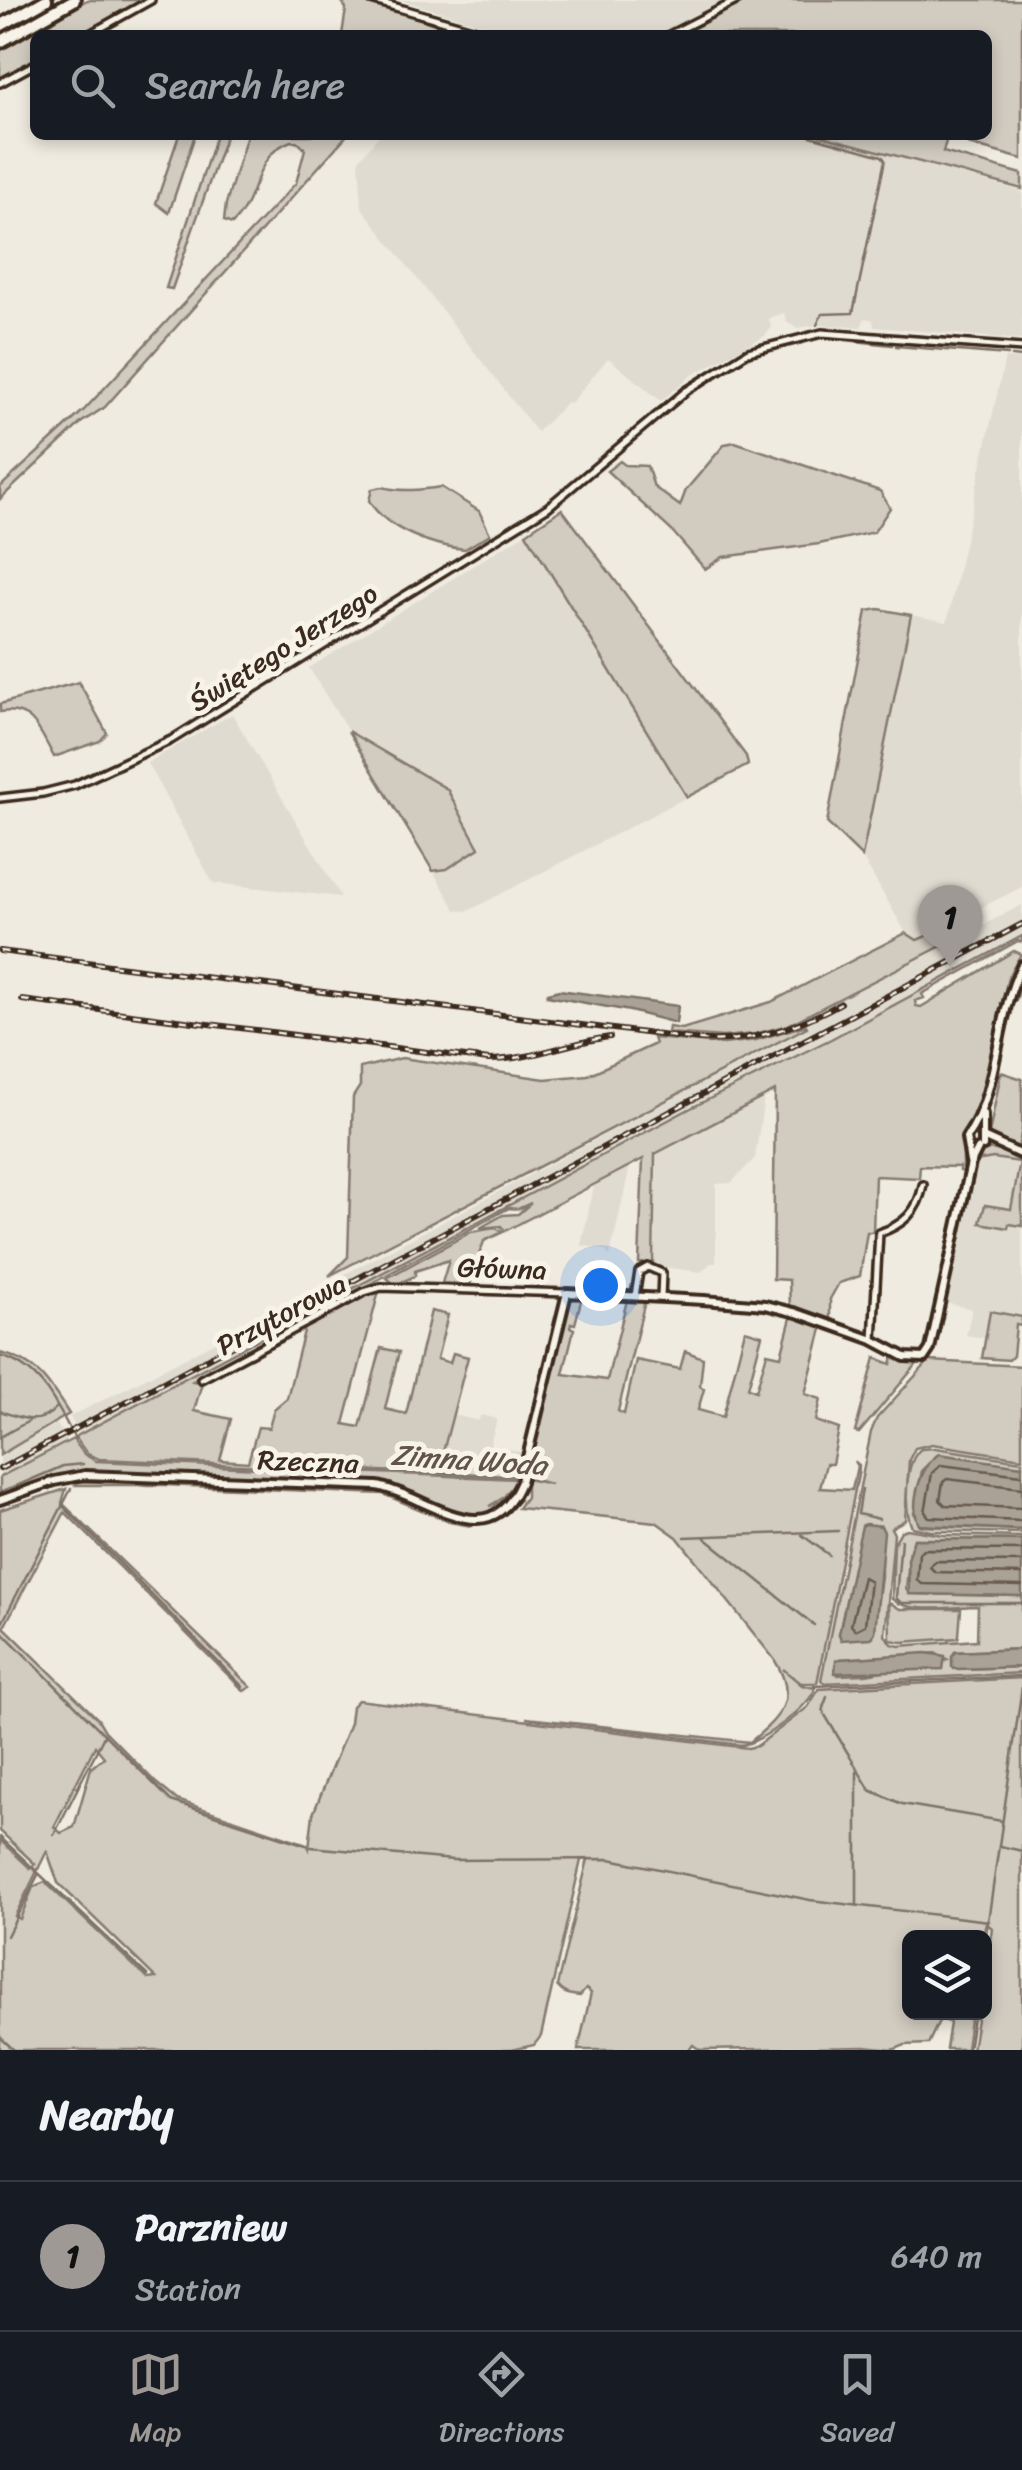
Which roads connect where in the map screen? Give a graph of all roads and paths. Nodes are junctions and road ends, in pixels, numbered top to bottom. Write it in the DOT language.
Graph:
graph roads {
  1 [pos="46,0"];
  2 [pos="74,0"];
  3 [pos="151,0"];
  4 [pos="371,0"];
  5 [pos="738,0"];
  6 [pos="0,26"];
  7 [pos="97,30"];
  8 [pos="476,30"];
  9 [pos="679,30"];
  10 [pos="0,42"];
  11 [pos="30,67"];
  12 [pos="0,84"];
  13 [pos="1022,348"];
  14 [pos="0,798"];
  15 [pos="1022,965"];
  16 [pos="979,1140"];
  17 [pos="1022,1155"];
  18 [pos="923,1185"];
  19 [pos="381,1287"];
  20 [pos="566,1293"];
  21 [pos="636,1296"];
  22 [pos="662,1298"];
  23 [pos="872,1340"];
  24 [pos="202,1379"];
  25 [pos="0,1500"];
  1 -- 6 [label="highway"];
  2 -- 10 [label="highway"];
  3 -- 7 [label="street"];
  4 -- 8 [label="street"];
  5 -- 9 [label="street"];
  11 -- 12 [label="street"];
  13 -- 14 [label="street, Świętego Jerzego"];
  15 -- 16 [label="street"];
  16 -- 17 [label="street"];
  16 -- 23 [label="street, Główna"];
  18 -- 23 [label="street"];
  19 -- 20 [label="street, Główna"];
  19 -- 24 [label="street, Przytorowa"];
  20 -- 21 [label="street, Główna"];
  20 -- 25 [label="street, Rzeczna"];
  21 -- 22 [label="street, Główna"];
  21 -- 22 [label="street"];
  22 -- 23 [label="street, Główna"];
}
